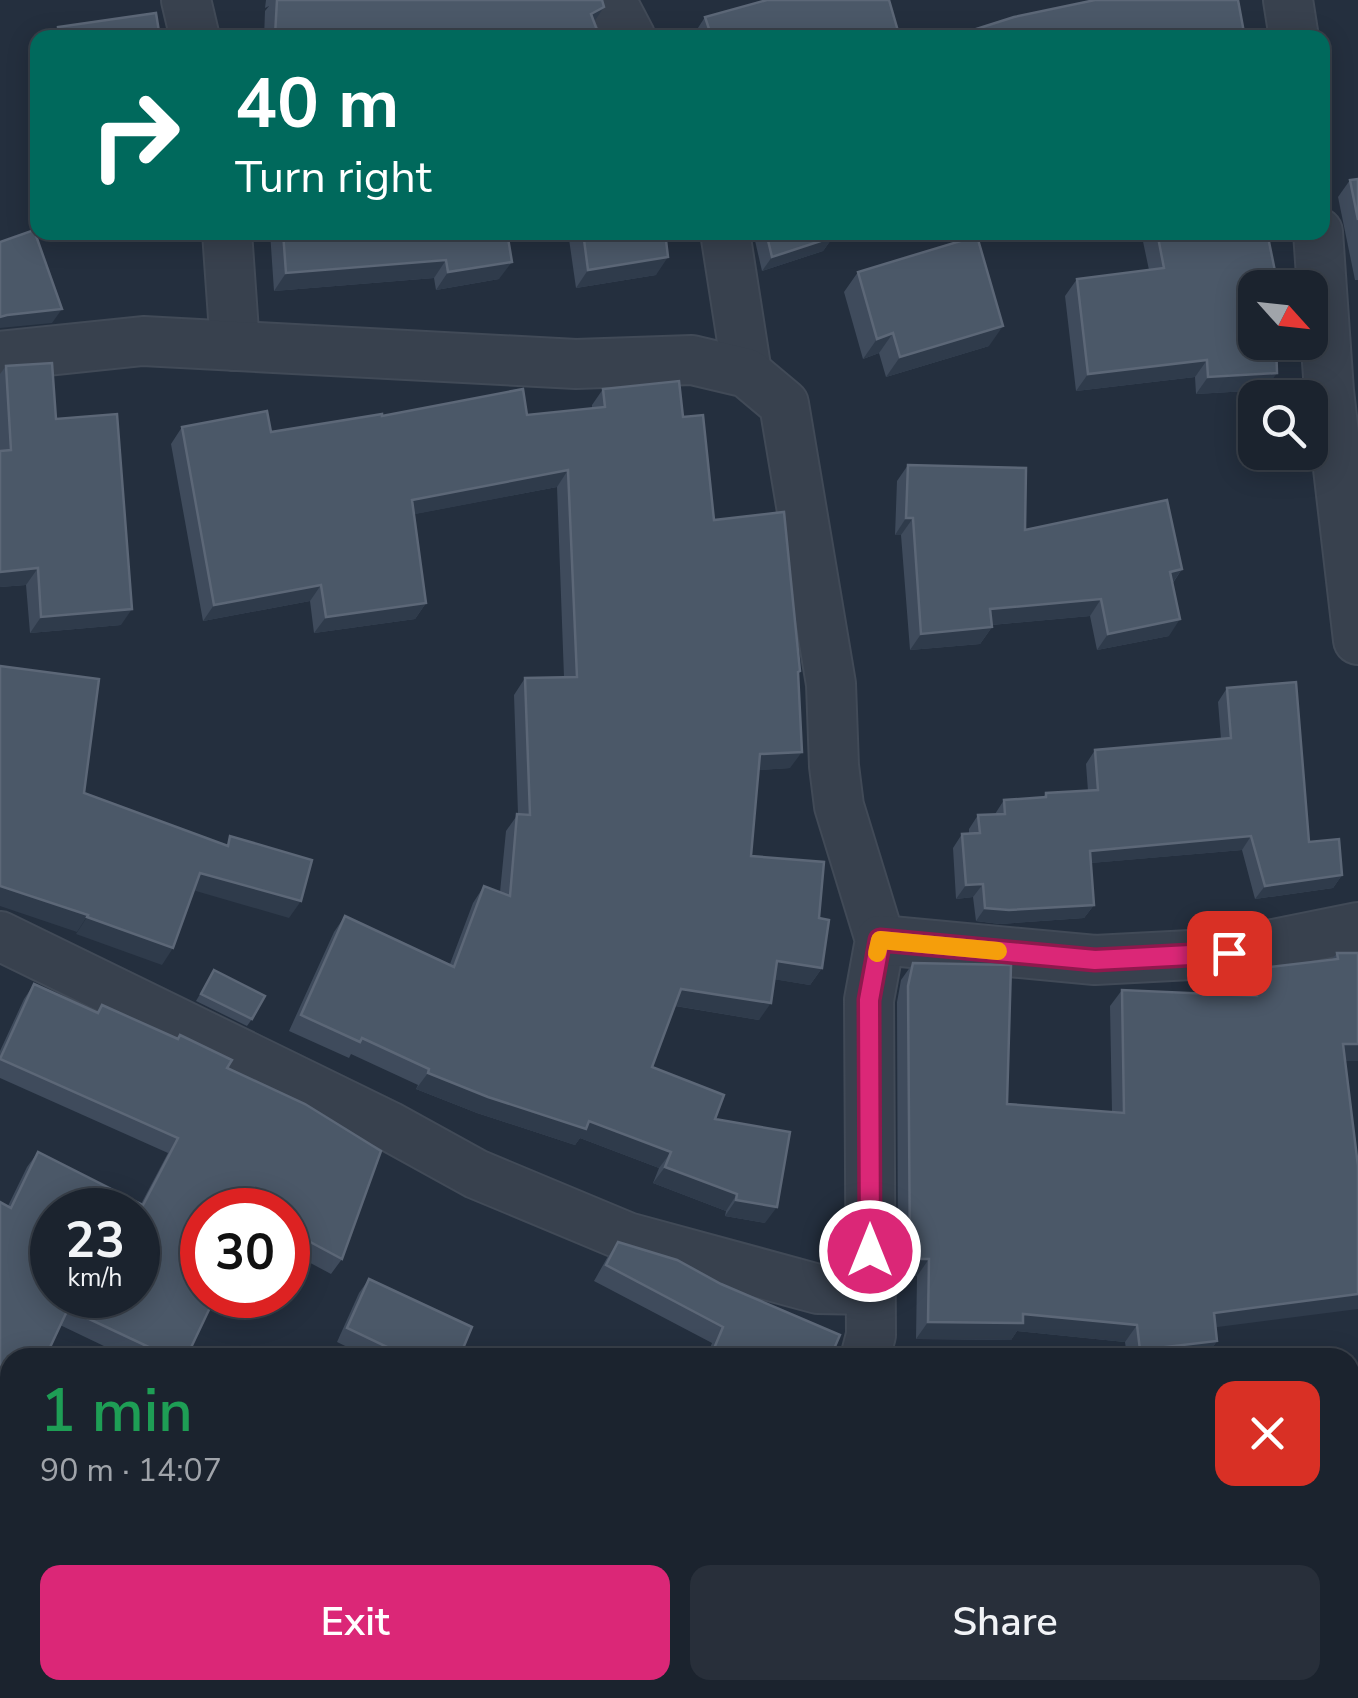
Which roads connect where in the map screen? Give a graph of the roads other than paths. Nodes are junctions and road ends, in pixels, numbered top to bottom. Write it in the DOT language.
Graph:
graph roads {
  1 [pos="186,0"];
  2 [pos="611,0"];
  3 [pos="1288,0"];
  4 [pos="193,30"];
  5 [pos="627,30"];
  6 [pos="1293,30"];
  7 [pos="228,240"];
  8 [pos="726,240"];
  9 [pos="1319,240"];
  10 [pos="235,346"];
  11 [pos="0,356"];
  12 [pos="747,373"];
  13 [pos="1358,640"];
  14 [pos="1358,926"];
  15 [pos="0,936"];
  16 [pos="880,940"];
  17 [pos="870,1290"];
  18 [pos="868,1348"];
  1 -- 4 [label="street"];
  2 -- 5 [label="street"];
  3 -- 6 [label="street"];
  7 -- 10 [label="street"];
  8 -- 12 [label="street"];
  9 -- 13 [label="street"];
  10 -- 11 [label="street"];
  10 -- 12 [label="street"];
  12 -- 16 [label="street"];
  14 -- 16 [label="street"];
  15 -- 17 [label="street"];
  16 -- 17 [label="street"];
  17 -- 18 [label="street"];
}
